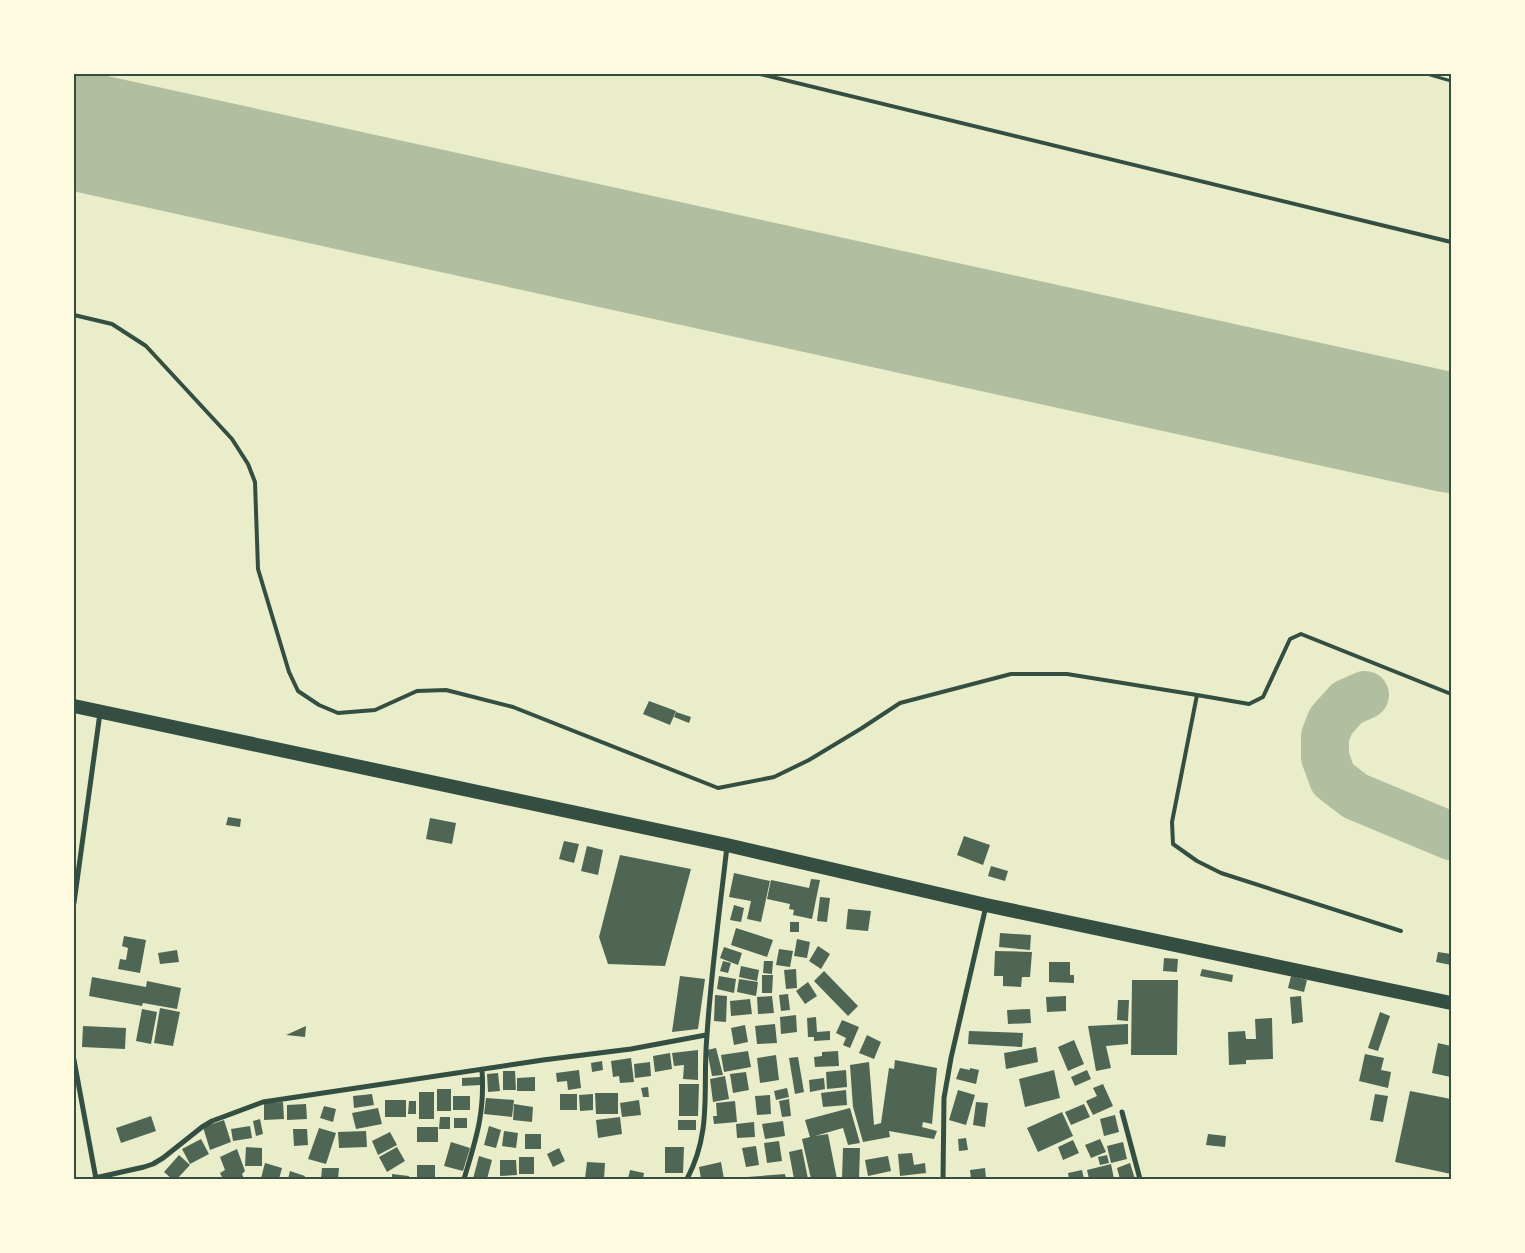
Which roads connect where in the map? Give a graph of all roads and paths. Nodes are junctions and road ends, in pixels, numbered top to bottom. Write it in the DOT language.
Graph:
graph roads {
  1 [pos="760,74"];
  2 [pos="1427,74"];
  3 [pos="1451,81"];
  4 [pos="1451,242"];
  5 [pos="74,315"];
  6 [pos="1451,694"];
  7 [pos="1197,695"];
  8 [pos="74,706"];
  9 [pos="100,712"];
  10 [pos="727,845"];
  11 [pos="74,903"];
  12 [pos="986,905"];
  13 [pos="1401,932"];
  14 [pos="1451,1003"];
  15 [pos="706,1036"];
  16 [pos="74,1060"];
  17 [pos="482,1070"];
  18 [pos="1122,1112"];
  19 [pos="96,1179"];
  20 [pos="464,1179"];
  21 [pos="687,1179"];
  22 [pos="943,1179"];
  23 [pos="1140,1179"];
  1 -- 4 [label="lane"];
  2 -- 3 [label="path"];
  5 -- 7 [label="lane"];
  6 -- 7 [label="lane"];
  7 -- 13 [label="lane"];
  8 -- 9 [label="highway"];
  9 -- 10 [label="highway"];
  9 -- 11 [label="street"];
  10 -- 12 [label="highway"];
  10 -- 15 [label="street"];
  12 -- 14 [label="highway"];
  12 -- 22 [label="street"];
  15 -- 17 [label="street"];
  15 -- 21 [label="street"];
  16 -- 19 [label="street"];
  17 -- 19 [label="street"];
  17 -- 20 [label="street"];
  18 -- 23 [label="street"];
}
